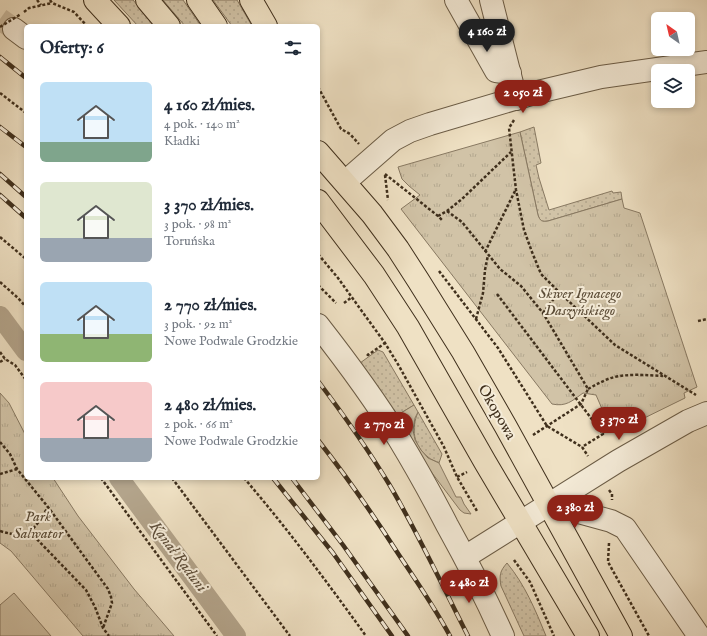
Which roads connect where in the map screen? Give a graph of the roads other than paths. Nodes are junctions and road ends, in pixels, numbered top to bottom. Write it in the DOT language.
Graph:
graph roads {
  1 [pos="95,0"];
  2 [pos="147,0"];
  3 [pos="198,0"];
  4 [pos="251,0"];
  5 [pos="456,0"];
  6 [pos="492,0"];
  7 [pos="117,24"];
  8 [pos="167,24"];
  9 [pos="215,24"];
  10 [pos="265,24"];
  11 [pos="707,62"];
  12 [pos="510,73"];
  13 [pos="516,99"];
  14 [pos="320,150"];
  15 [pos="345,182"];
  16 [pos="320,205"];
  17 [pos="325,215"];
  18 [pos="320,329"];
  19 [pos="702,404"];
  20 [pos="549,504"];
  21 [pos="520,522"];
  22 [pos="464,557"];
  23 [pos="504,636"];
  24 [pos="588,636"];
  25 [pos="621,636"];
  26 [pos="699,636"];
  1 -- 7 [label="main road"];
  2 -- 8 [label="main road"];
  3 -- 9 [label="main road"];
  4 -- 10 [label="main road"];
  5 -- 12 [label="street"];
  6 -- 12 [label="street"];
  11 -- 13 [label="street"];
  12 -- 13 [label="street"];
  13 -- 15 [label="street"];
  14 -- 15 [label="main road, Okopowa"];
  15 -- 20 [label="main road, Okopowa"];
  16 -- 17 [label="main road"];
  17 -- 21 [label="main road"];
  18 -- 22 [label="street"];
  19 -- 20 [label="street"];
  20 -- 21 [label="street"];
  20 -- 25 [label="main road, Okopowa"];
  20 -- 26 [label="street"];
  21 -- 22 [label="street"];
  21 -- 24 [label="main road"];
  22 -- 23 [label="street"];
}
